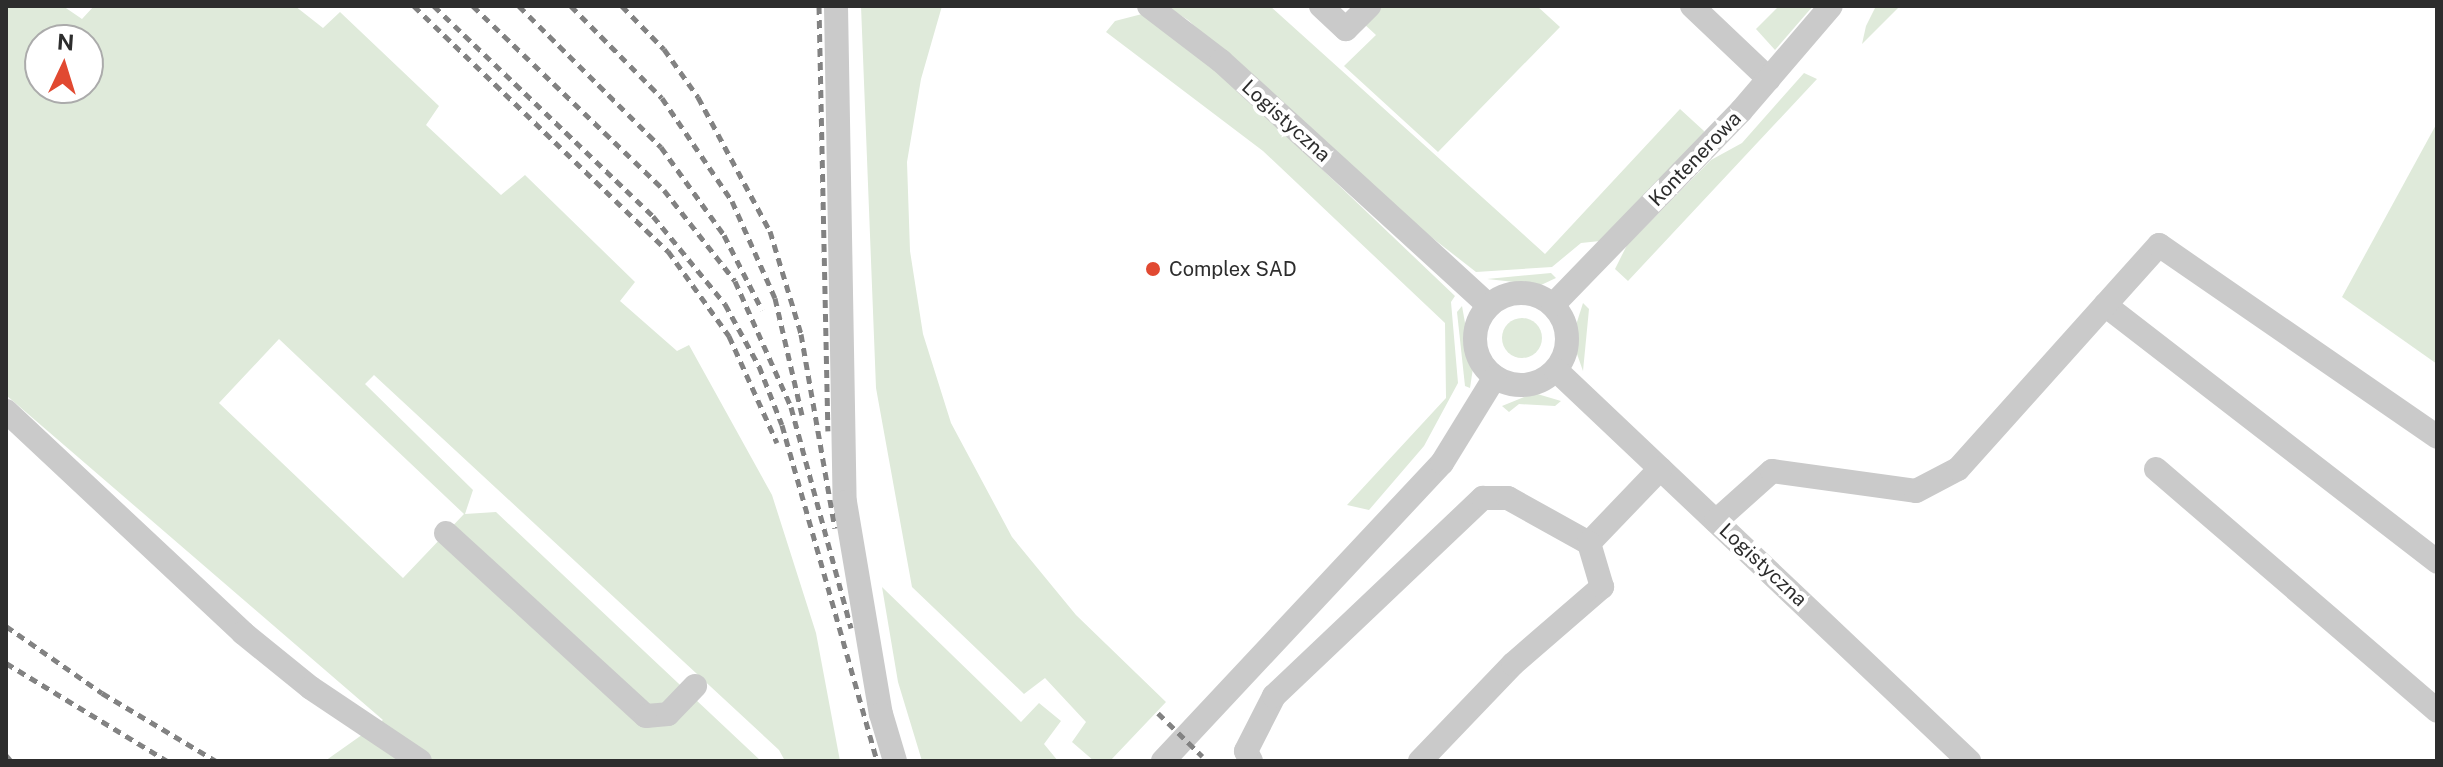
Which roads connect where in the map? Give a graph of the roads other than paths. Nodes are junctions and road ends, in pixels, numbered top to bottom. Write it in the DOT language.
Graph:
graph roads {
  1 [pos="836,6"];
  2 [pos="1149,6"];
  3 [pos="1321,6"];
  4 [pos="1369,6"];
  5 [pos="1692,6"];
  6 [pos="1831,6"];
  7 [pos="1769,79"];
  8 [pos="1553,305"];
  9 [pos="2105,305"];
  10 [pos="1489,306"];
  11 [pos="1556,370"];
  12 [pos="1495,377"];
  13 [pos="6,411"];
  14 [pos="2437,437"];
  15 [pos="1660,469"];
  16 [pos="2156,469"];
  17 [pos="1716,521"];
  18 [pos="446,533"];
  19 [pos="1589,543"];
  20 [pos="2437,562"];
  21 [pos="695,686"];
  22 [pos="2437,711"];
  23 [pos="420,761"];
  24 [pos="895,761"];
  25 [pos="1163,761"];
  26 [pos="1251,761"];
  27 [pos="1420,761"];
  28 [pos="1969,761"];
  1 -- 24 [label="street"];
  2 -- 10 [label="street, Logistyczna"];
  3 -- 4 [label="street"];
  5 -- 7 [label="street"];
  6 -- 7 [label="street, Kontenerowa"];
  7 -- 8 [label="street, Kontenerowa"];
  8 -- 10 [label="street"];
  8 -- 11 [label="street"];
  9 -- 14 [label="street"];
  9 -- 17 [label="street"];
  9 -- 20 [label="street"];
  10 -- 12 [label="street"];
  11 -- 12 [label="street"];
  11 -- 15 [label="street, Logistyczna"];
  12 -- 25 [label="street"];
  13 -- 23 [label="street"];
  15 -- 17 [label="street, Logistyczna"];
  15 -- 19 [label="street"];
  16 -- 22 [label="street"];
  17 -- 28 [label="street, Logistyczna"];
  18 -- 21 [label="street"];
  19 -- 26 [label="street"];
  19 -- 27 [label="street"];
}
